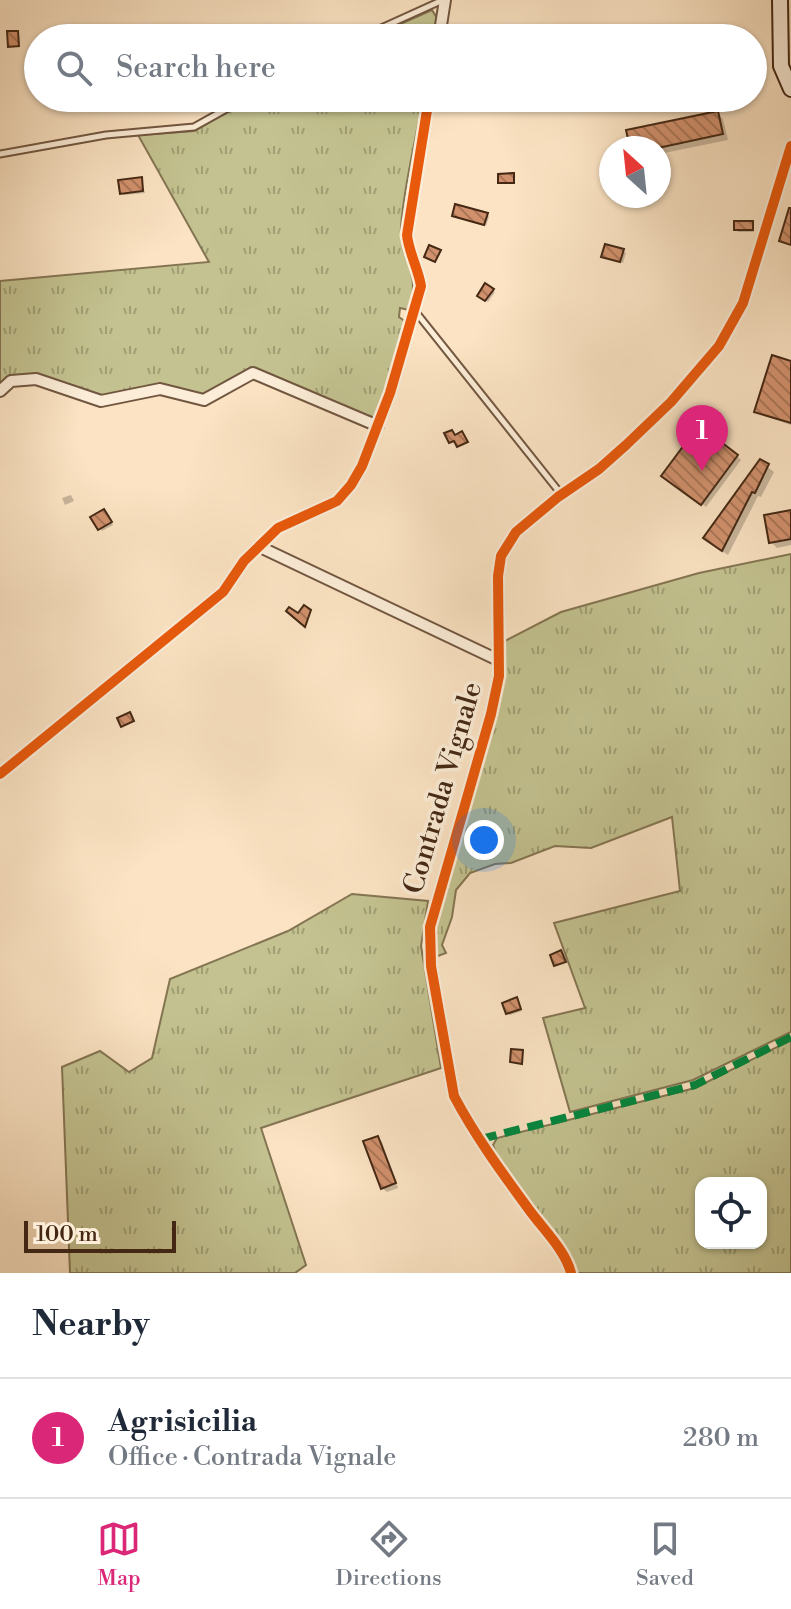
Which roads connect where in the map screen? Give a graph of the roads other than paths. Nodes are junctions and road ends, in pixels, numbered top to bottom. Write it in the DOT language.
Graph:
graph roads {
  1 [pos="445,0"];
  2 [pos="780,0"];
  3 [pos="391,24"];
  4 [pos="441,24"];
  5 [pos="791,89"];
  6 [pos="221,112"];
  7 [pos="427,112"];
  8 [pos="791,146"];
  9 [pos="0,154"];
  10 [pos="414,310"];
  11 [pos="0,391"];
  12 [pos="378,426"];
  13 [pos="562,494"];
  14 [pos="260,547"];
  15 [pos="498,660"];
  16 [pos="0,774"];
  17 [pos="571,1273"];
  1 -- 3 [label="lane"];
  1 -- 4 [label="street"];
  2 -- 5 [label="main road"];
  6 -- 9 [label="lane"];
  7 -- 10 [label="street"];
  8 -- 13 [label="street, Contrada Vignale"];
  10 -- 12 [label="street"];
  10 -- 13 [label="lane"];
  11 -- 12 [label="street"];
  12 -- 14 [label="street"];
  13 -- 15 [label="street, Contrada Vignale"];
  14 -- 15 [label="street"];
  14 -- 16 [label="street"];
  15 -- 17 [label="street, Contrada Vignale"];
}
